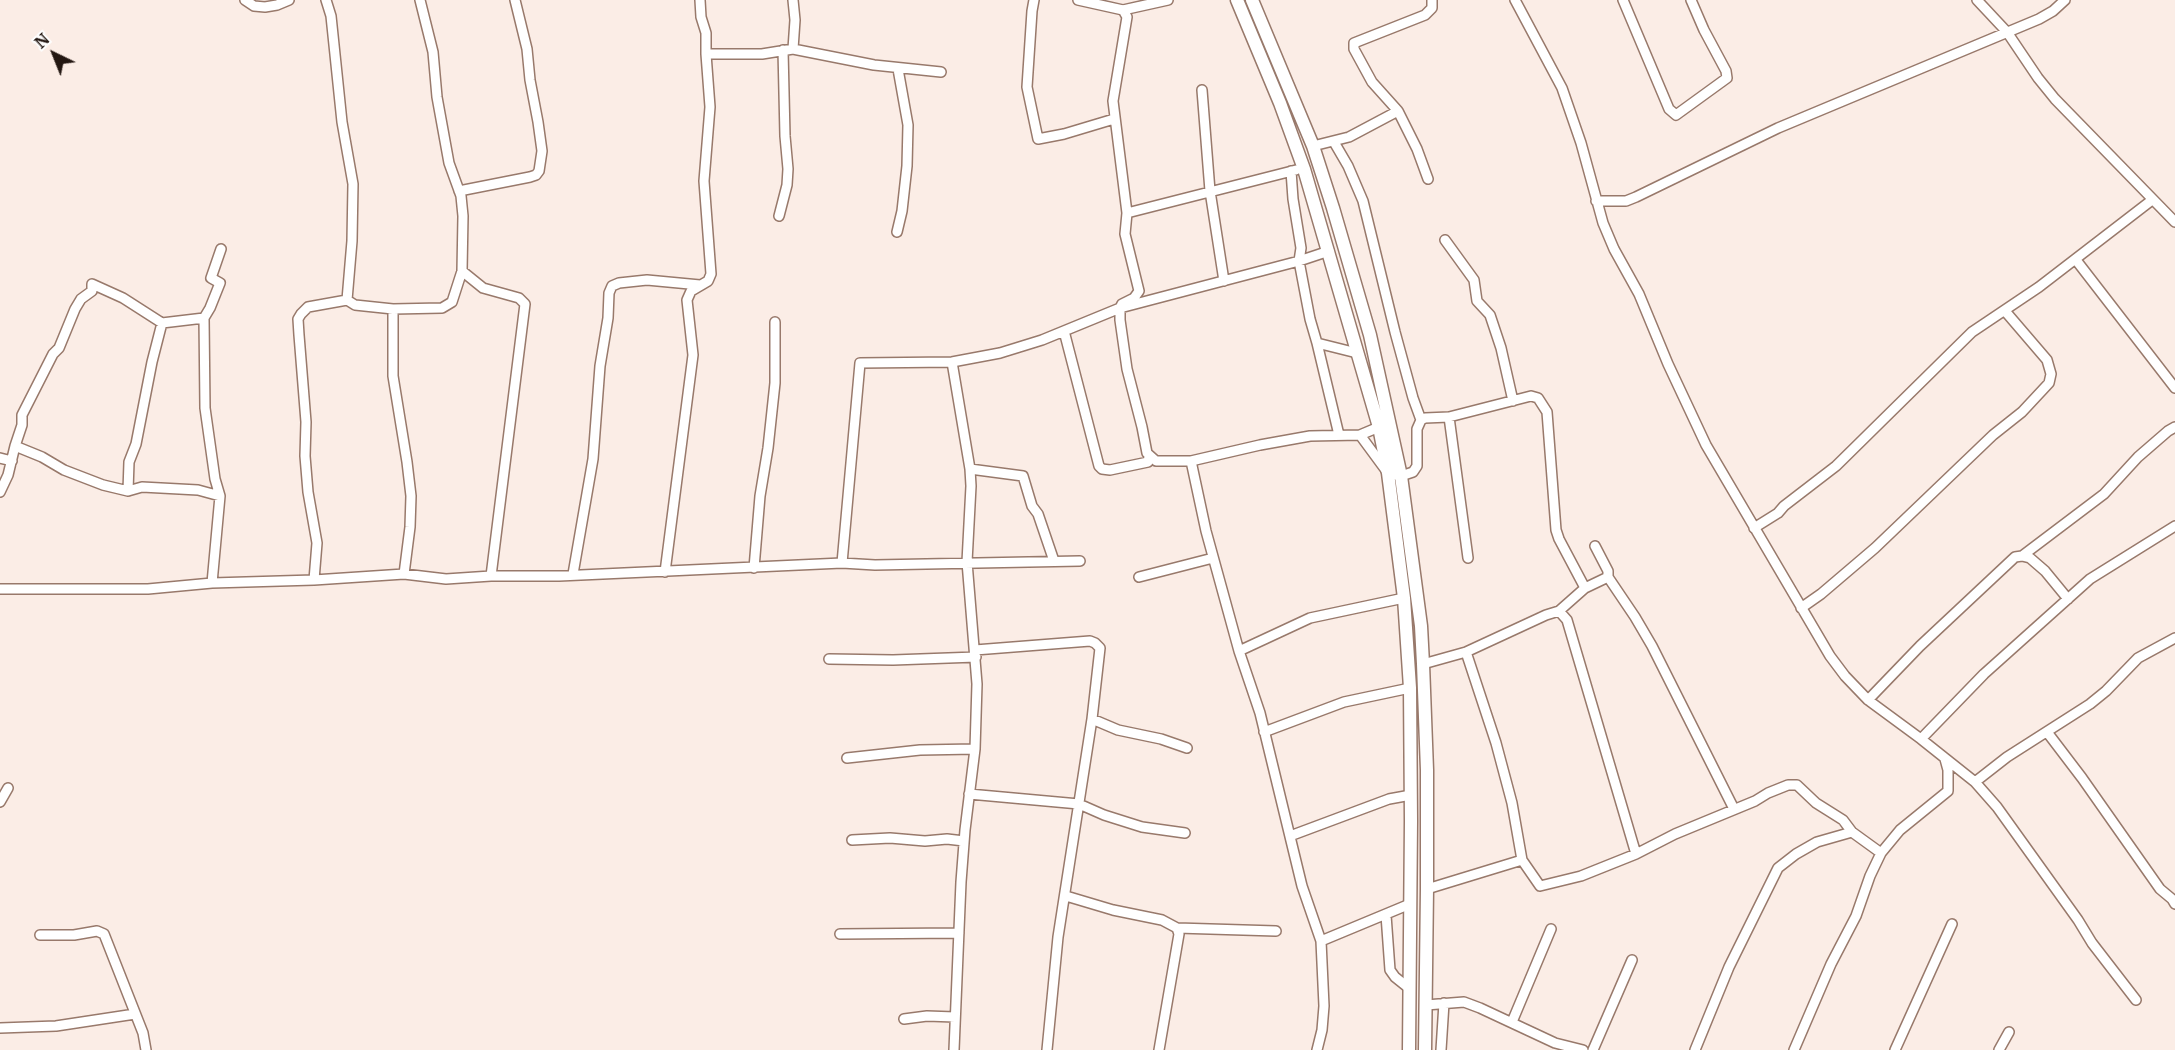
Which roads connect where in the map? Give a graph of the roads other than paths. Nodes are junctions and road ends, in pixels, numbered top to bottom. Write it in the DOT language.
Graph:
graph roads {
  1 [pos="245,0"];
  2 [pos="289,0"];
  3 [pos="326,0"];
  4 [pos="420,0"];
  5 [pos="515,0"];
  6 [pos="700,0"];
  7 [pos="793,0"];
  8 [pos="1034,0"];
  9 [pos="1078,0"];
  10 [pos="1168,0"];
  11 [pos="1237,0"];
  12 [pos="1252,0"];
  13 [pos="1432,0"];
  14 [pos="1515,0"];
  15 [pos="1623,0"];
  16 [pos="1691,0"];
  17 [pos="1977,0"];
  18 [pos="2065,0"];
  19 [pos="1123,9"];
  20 [pos="2007,32"];
  21 [pos="793,49"];
  22 [pos="783,50"];
  23 [pos="706,54"];
  24 [pos="898,69"];
  25 [pos="940,72"];
  26 [pos="1202,90"];
  27 [pos="1398,111"];
  28 [pos="1114,119"];
  29 [pos="1334,142"];
  30 [pos="1313,146"];
  31 [pos="1304,169"];
  32 [pos="1291,171"];
  33 [pos="1428,179"];
  34 [pos="459,190"];
  35 [pos="1210,191"];
  36 [pos="2152,200"];
  37 [pos="1596,201"];
  38 [pos="1127,213"];
  39 [pos="779,216"];
  40 [pos="2175,222"];
  41 [pos="897,231"];
  42 [pos="1446,240"];
  43 [pos="221,249"];
  44 [pos="1329,251"];
  45 [pos="2076,260"];
  46 [pos="1299,261"];
  47 [pos="462,271"];
  48 [pos="1224,281"];
  49 [pos="700,285"];
  50 [pos="347,300"];
  51 [pos="1120,308"];
  52 [pos="393,309"];
  53 [pos="2005,311"];
  54 [pos="204,318"];
  55 [pos="775,322"];
  56 [pos="162,323"];
  57 [pos="1064,331"];
  58 [pos="1317,343"];
  59 [pos="1357,353"];
  60 [pos="952,363"];
  61 [pos="2175,388"];
  62 [pos="1513,401"];
  63 [pos="1449,417"];
  64 [pos="1421,420"];
  65 [pos="1379,427"];
  66 [pos="2175,427"];
  67 [pos="1339,435"];
  68 [pos="1360,435"];
  69 [pos="15,446"];
  70 [pos="1149,457"];
  71 [pos="0,458"];
  72 [pos="12,461"];
  73 [pos="1191,461"];
  74 [pos="970,469"];
  75 [pos="1388,473"];
  76 [pos="1401,476"];
  77 [pos="128,491"];
  78 [pos="0,492"];
  79 [pos="220,496"];
  80 [pos="2175,526"];
  81 [pos="1754,528"];
  82 [pos="1595,546"];
  83 [pos="2022,556"];
  84 [pos="1213,558"];
  85 [pos="1468,558"];
  86 [pos="1054,561"];
  87 [pos="1080,561"];
  88 [pos="966,562"];
  89 [pos="842,563"];
  90 [pos="754,568"];
  91 [pos="665,572"];
  92 [pos="404,574"];
  93 [pos="573,574"];
  94 [pos="491,576"];
  95 [pos="1608,576"];
  96 [pos="1139,577"];
  97 [pos="314,580"];
  98 [pos="212,583"];
  99 [pos="1585,588"];
  100 [pos="0,589"];
  101 [pos="1404,598"];
  102 [pos="2068,599"];
  103 [pos="1802,608"];
  104 [pos="1559,611"];
  105 [pos="2175,638"];
  106 [pos="1239,651"];
  107 [pos="1466,652"];
  108 [pos="975,653"];
  109 [pos="829,659"];
  110 [pos="1423,664"];
  111 [pos="1410,688"];
  112 [pos="1868,700"];
  113 [pos="1092,719"];
  114 [pos="1264,732"];
  115 [pos="2047,732"];
  116 [pos="1922,739"];
  117 [pos="1187,748"];
  118 [pos="975,749"];
  119 [pos="847,758"];
  120 [pos="1945,758"];
  121 [pos="1975,782"];
  122 [pos="8,788"];
  123 [pos="969,794"];
  124 [pos="1411,795"];
  125 [pos="0,802"];
  126 [pos="1079,804"];
  127 [pos="1734,809"];
  128 [pos="1852,832"];
  129 [pos="1185,833"];
  130 [pos="1290,836"];
  131 [pos="852,840"];
  132 [pos="964,841"];
  133 [pos="1881,853"];
  134 [pos="1636,854"];
  135 [pos="1522,860"];
  136 [pos="1427,889"];
  137 [pos="1066,896"];
  138 [pos="1410,904"];
  139 [pos="2175,904"];
  140 [pos="1386,915"];
  141 [pos="1952,924"];
  142 [pos="1177,928"];
  143 [pos="1551,928"];
  144 [pos="1276,931"];
  145 [pos="958,933"];
  146 [pos="840,934"];
  147 [pos="40,935"];
  148 [pos="1321,941"];
  149 [pos="1632,960"];
  150 [pos="1410,989"];
  151 [pos="2136,1000"];
  152 [pos="1444,1003"];
  153 [pos="1426,1005"];
  154 [pos="135,1014"];
  155 [pos="955,1017"];
  156 [pos="904,1019"];
  157 [pos="1512,1022"];
  158 [pos="0,1028"];
  159 [pos="2009,1032"];
  160 [pos="146,1050"];
  161 [pos="954,1050"];
  162 [pos="1047,1050"];
  163 [pos="1159,1050"];
  164 [pos="1317,1050"];
  165 [pos="1409,1050"];
  166 [pos="1425,1050"];
  167 [pos="1441,1050"];
  168 [pos="1583,1050"];
  169 [pos="1593,1050"];
  170 [pos="1695,1050"];
  171 [pos="1794,1050"];
  172 [pos="1895,1050"];
  173 [pos="1999,1050"];
  1 -- 2 [label="street"];
  3 -- 50 [label="street"];
  4 -- 34 [label="street"];
  5 -- 34 [label="street"];
  6 -- 23 [label="street"];
  7 -- 21 [label="street"];
  8 -- 28 [label="street"];
  9 -- 19 [label="street"];
  10 -- 19 [label="street"];
  11 -- 31 [label="main road"];
  12 -- 30 [label="main road"];
  13 -- 27 [label="street"];
  14 -- 37 [label="street"];
  15 -- 16 [label="street"];
  17 -- 20 [label="street"];
  18 -- 20 [label="street"];
  19 -- 28 [label="street"];
  20 -- 36 [label="street"];
  20 -- 37 [label="street"];
  21 -- 22 [label="street"];
  21 -- 24 [label="street"];
  22 -- 23 [label="street"];
  22 -- 39 [label="street"];
  23 -- 49 [label="street"];
  24 -- 25 [label="street"];
  24 -- 41 [label="street"];
  26 -- 35 [label="street"];
  27 -- 29 [label="street"];
  27 -- 33 [label="street"];
  28 -- 38 [label="street"];
  29 -- 30 [label="street"];
  29 -- 64 [label="street"];
  30 -- 76 [label="main road"];
  31 -- 32 [label="street"];
  31 -- 44 [label="main road"];
  32 -- 35 [label="street"];
  32 -- 46 [label="street"];
  34 -- 47 [label="street"];
  35 -- 38 [label="street"];
  35 -- 48 [label="street"];
  36 -- 40 [label="street"];
  36 -- 45 [label="street"];
  37 -- 81 [label="street"];
  38 -- 51 [label="street"];
  42 -- 62 [label="street"];
  43 -- 54 [label="street"];
  44 -- 46 [label="street"];
  44 -- 59 [label="main road"];
  45 -- 53 [label="street"];
  45 -- 61 [label="street"];
  46 -- 48 [label="street"];
  46 -- 58 [label="street"];
  47 -- 52 [label="street"];
  47 -- 94 [label="street"];
  48 -- 51 [label="street"];
  49 -- 91 [label="street"];
  49 -- 93 [label="street"];
  50 -- 52 [label="street"];
  50 -- 97 [label="street"];
  51 -- 57 [label="street"];
  51 -- 70 [label="street"];
  52 -- 92 [label="street"];
  53 -- 81 [label="street"];
  53 -- 103 [label="street"];
  54 -- 56 [label="street"];
  54 -- 79 [label="street"];
  55 -- 90 [label="street"];
  56 -- 69 [label="street"];
  56 -- 77 [label="street"];
  57 -- 60 [label="street"];
  57 -- 70 [label="street"];
  58 -- 59 [label="street"];
  58 -- 67 [label="street"];
  59 -- 65 [label="main road"];
  60 -- 74 [label="street"];
  60 -- 89 [label="street"];
  62 -- 63 [label="street"];
  62 -- 99 [label="street"];
  63 -- 64 [label="street"];
  63 -- 85 [label="street"];
  64 -- 76 [label="street"];
  65 -- 68 [label="street"];
  65 -- 75 [label="main road"];
  66 -- 83 [label="street"];
  67 -- 68 [label="street"];
  67 -- 73 [label="street"];
  68 -- 75 [label="street"];
  69 -- 72 [label="street"];
  69 -- 77 [label="street"];
  70 -- 73 [label="street"];
  71 -- 72 [label="street"];
  72 -- 78 [label="street"];
  73 -- 84 [label="street"];
  74 -- 86 [label="street"];
  74 -- 88 [label="street"];
  75 -- 76 [label="street"];
  75 -- 101 [label="main road"];
  76 -- 110 [label="main road"];
  77 -- 79 [label="street"];
  79 -- 98 [label="street"];
  80 -- 102 [label="street"];
  81 -- 103 [label="street"];
  82 -- 95 [label="street"];
  83 -- 102 [label="street"];
  83 -- 112 [label="street"];
  84 -- 96 [label="street"];
  84 -- 106 [label="street"];
  86 -- 87 [label="street"];
  86 -- 88 [label="street"];
  88 -- 89 [label="street"];
  88 -- 108 [label="street"];
  89 -- 90 [label="street"];
  90 -- 91 [label="street"];
  91 -- 93 [label="street"];
  92 -- 94 [label="street"];
  92 -- 97 [label="street"];
  93 -- 94 [label="street"];
  95 -- 99 [label="street"];
  95 -- 127 [label="street"];
  97 -- 98 [label="street"];
  98 -- 100 [label="street"];
  99 -- 104 [label="street"];
  101 -- 106 [label="street"];
  101 -- 111 [label="main road"];
  102 -- 116 [label="street"];
  103 -- 112 [label="street"];
  104 -- 107 [label="street"];
  104 -- 134 [label="street"];
  105 -- 115 [label="street"];
  106 -- 114 [label="street"];
  107 -- 110 [label="street"];
  107 -- 135 [label="street"];
  108 -- 109 [label="street"];
  108 -- 113 [label="street"];
  108 -- 118 [label="street"];
  110 -- 136 [label="main road"];
  111 -- 114 [label="street"];
  111 -- 124 [label="main road"];
  112 -- 116 [label="street"];
  113 -- 117 [label="street"];
  113 -- 126 [label="street"];
  114 -- 130 [label="street"];
  115 -- 121 [label="street"];
  115 -- 139 [label="street"];
  116 -- 120 [label="street"];
  118 -- 119 [label="street"];
  118 -- 123 [label="street"];
  120 -- 121 [label="street"];
  120 -- 133 [label="street"];
  121 -- 151 [label="street"];
  122 -- 125 [label="street"];
  123 -- 126 [label="street"];
  123 -- 132 [label="street"];
  124 -- 130 [label="street"];
  124 -- 138 [label="main road"];
  126 -- 129 [label="street"];
  126 -- 137 [label="street"];
  127 -- 128 [label="street"];
  127 -- 134 [label="street"];
  128 -- 133 [label="street"];
  128 -- 170 [label="street"];
  130 -- 148 [label="street"];
  131 -- 132 [label="street"];
  132 -- 145 [label="street"];
  133 -- 171 [label="street"];
  134 -- 135 [label="street"];
  135 -- 136 [label="street"];
  136 -- 153 [label="main road"];
  137 -- 142 [label="street"];
  137 -- 162 [label="street"];
  138 -- 140 [label="street"];
  138 -- 150 [label="main road"];
  140 -- 148 [label="street"];
  140 -- 150 [label="street"];
  141 -- 172 [label="street"];
  142 -- 144 [label="street"];
  142 -- 163 [label="street"];
  143 -- 157 [label="street"];
  145 -- 146 [label="street"];
  145 -- 155 [label="street"];
  147 -- 154 [label="street"];
  148 -- 164 [label="street"];
  149 -- 169 [label="street"];
  150 -- 165 [label="main road"];
  152 -- 153 [label="street"];
  152 -- 157 [label="street"];
  152 -- 167 [label="street"];
  153 -- 166 [label="main road"];
  154 -- 158 [label="street"];
  154 -- 160 [label="street"];
  155 -- 156 [label="street"];
  155 -- 161 [label="street"];
  157 -- 168 [label="street"];
  159 -- 173 [label="street"];
}
